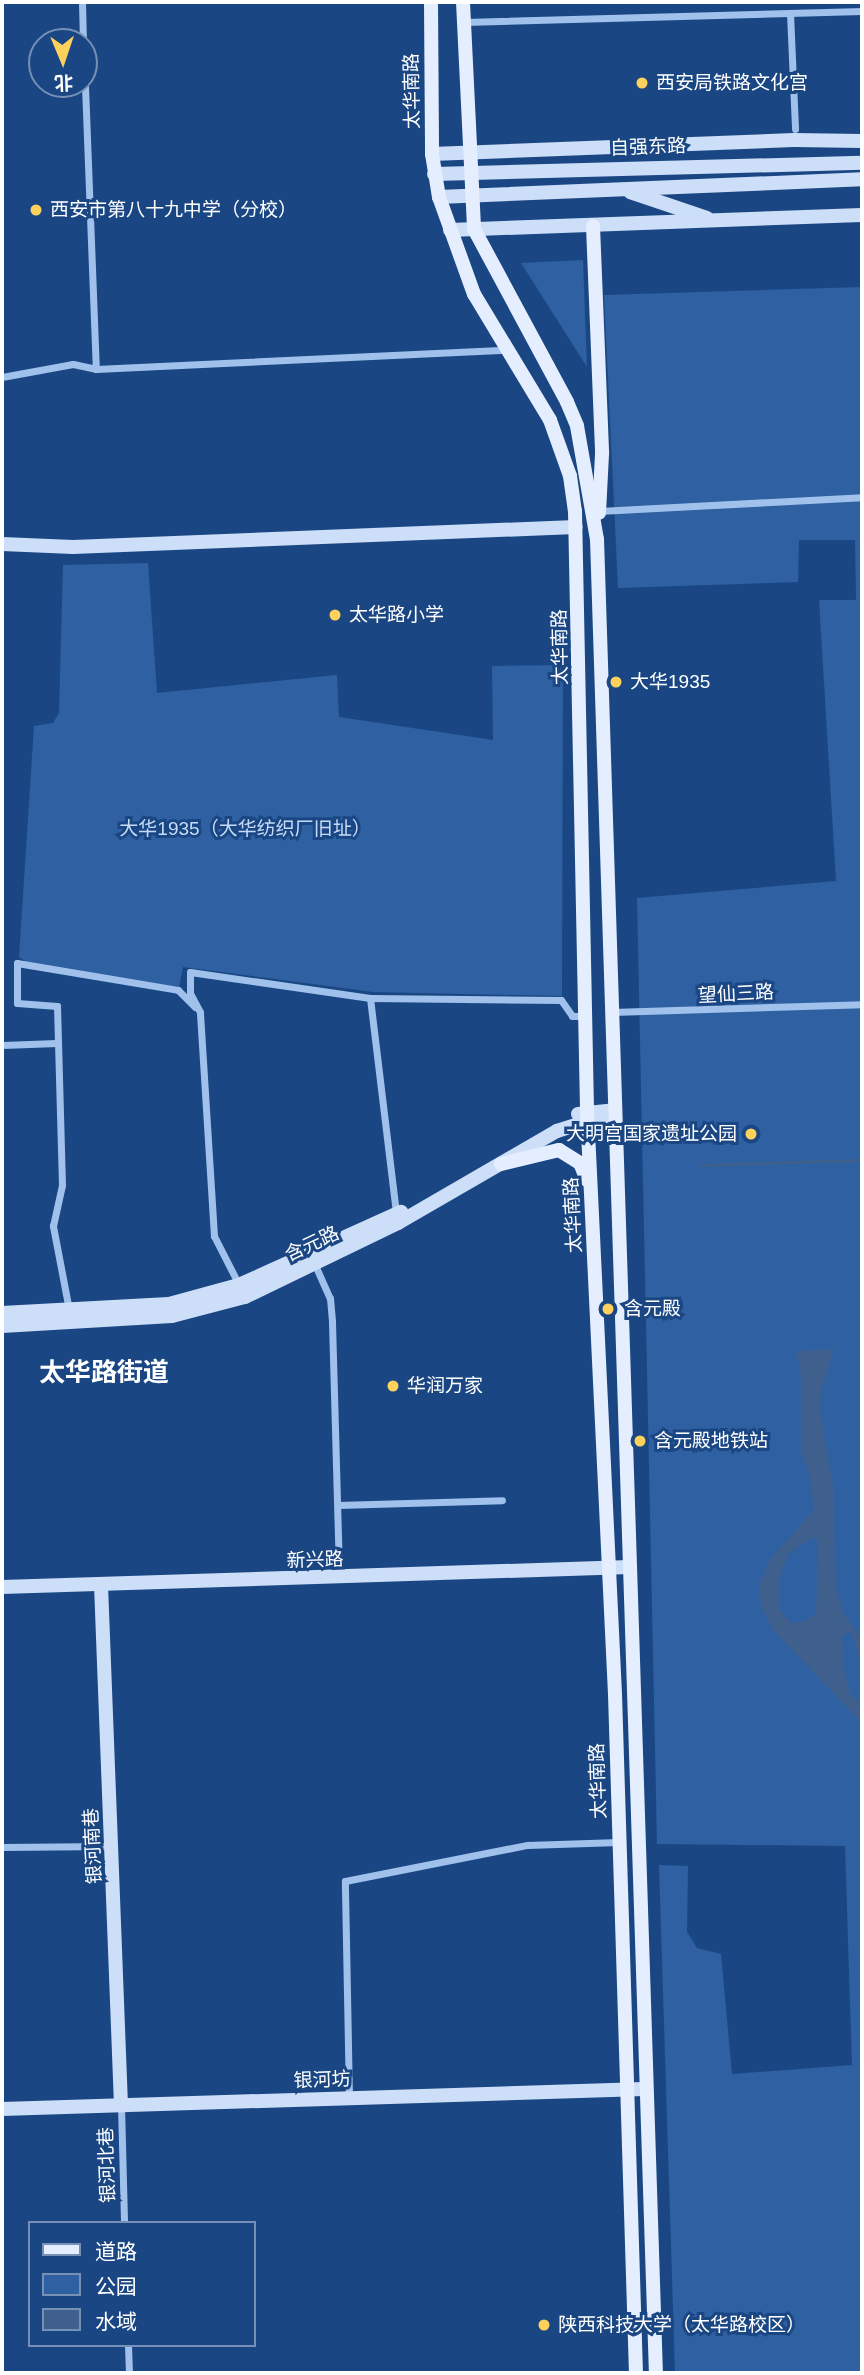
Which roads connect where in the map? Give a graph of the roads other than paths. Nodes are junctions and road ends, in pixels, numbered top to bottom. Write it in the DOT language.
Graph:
graph roads {
  1 [pos="82,2"];
  2 [pos="431,2"];
  3 [pos="463,2"];
  4 [pos="862,11"];
  5 [pos="790,13"];
  6 [pos="464,22"];
  7 [pos="83,28"];
  8 [pos="85,98"];
  9 [pos="795,130"];
  10 [pos="862,141"];
  11 [pos="468,152"];
  12 [pos="432,154"];
  13 [pos="862,163"];
  14 [pos="468,172"];
  15 [pos="434,174"];
  16 [pos="862,179"];
  17 [pos="622,189"];
  18 [pos="469,196"];
  19 [pos="439,197"];
  20 [pos="862,215"];
  21 [pos="717,221"];
  22 [pos="593,226"];
  23 [pos="474,229"];
  24 [pos="450,230"];
  25 [pos="506,350"];
  26 [pos="96,369"];
  27 [pos="2,377"];
  28 [pos="862,496"];
  29 [pos="599,511"];
  30 [pos="576,527"];
  31 [pos="597,539"];
  32 [pos="2,544"];
  33 [pos="370,998"];
  34 [pos="862,1004"];
  35 [pos="200,1012"];
  36 [pos="612,1012"];
  37 [pos="586,1016"];
  38 [pos="57,1043"];
  39 [pos="2,1045"];
  40 [pos="615,1115"];
  41 [pos="587,1116"];
  42 [pos="501,1164"];
  43 [pos="591,1193"];
  44 [pos="396,1214"];
  45 [pos="315,1265"];
  46 [pos="239,1285"];
  47 [pos="69,1310"];
  48 [pos="2,1313"];
  49 [pos="2,1326"];
  50 [pos="502,1500"];
  51 [pos="338,1505"];
  52 [pos="630,1567"];
  53 [pos="607,1568"];
  54 [pos="339,1578"];
  55 [pos="100,1585"];
  56 [pos="2,1587"];
  57 [pos="620,1842"];
  58 [pos="112,1846"];
  59 [pos="2,1847"];
  60 [pos="644,2089"];
  61 [pos="627,2090"];
  62 [pos="349,2098"];
  63 [pos="121,2106"];
  64 [pos="2,2109"];
  65 [pos="124,2221"];
  66 [pos="128,2347"];
  67 [pos="129,2373"];
  68 [pos="636,2373"];
  69 [pos="656,2373"];
  1 -- 7 [label="street"];
  2 -- 12 [label="main road, 太华南路"];
  3 -- 6 [label="main road, 太华南路"];
  4 -- 5 [label="street"];
  5 -- 6 [label="street"];
  5 -- 9 [label="street"];
  6 -- 11 [label="main road, 太华南路"];
  8 -- 26 [label="street"];
  10 -- 11 [label="street"];
  11 -- 12 [label="street"];
  11 -- 14 [label="main road, 太华南路"];
  12 -- 15 [label="main road, 太华南路"];
  13 -- 14 [label="street, 自强东路"];
  14 -- 15 [label="street, 自强东路"];
  14 -- 18 [label="main road, 太华南路"];
  15 -- 19 [label="main road, 太华南路"];
  16 -- 17 [label="street"];
  17 -- 18 [label="street"];
  17 -- 21 [label="street"];
  18 -- 19 [label="street"];
  18 -- 23 [label="main road, 太华南路"];
  19 -- 24 [label="main road, 太华南路"];
  20 -- 21 [label="street"];
  21 -- 22 [label="street"];
  22 -- 23 [label="street"];
  22 -- 29 [label="main road"];
  23 -- 24 [label="street"];
  23 -- 31 [label="main road, 太华南路"];
  24 -- 25 [label="main road, 太华南路"];
  25 -- 26 [label="street"];
  25 -- 30 [label="main road, 太华南路"];
  26 -- 27 [label="street"];
  28 -- 29 [label="street"];
  29 -- 31 [label="main road"];
  30 -- 32 [label="street"];
  30 -- 37 [label="main road, 太华南路"];
  31 -- 36 [label="main road, 太华南路"];
  33 -- 35 [label="street"];
  33 -- 37 [label="street"];
  33 -- 44 [label="street"];
  34 -- 36 [label="street, 望仙三路"];
  35 -- 38 [label="street"];
  35 -- 46 [label="street"];
  36 -- 40 [label="main road, 太华南路"];
  37 -- 41 [label="main road, 太华南路"];
  38 -- 39 [label="street"];
  38 -- 47 [label="street"];
  40 -- 41 [label="street, 含元路"];
  40 -- 52 [label="main road, 太华南路"];
  41 -- 42 [label="street, 含元路"];
  41 -- 43 [label="main road, 太华南路"];
  41 -- 44 [label="street, 含元路"];
  42 -- 43 [label="main road"];
  42 -- 45 [label="street, 含元路"];
  43 -- 53 [label="main road, 太华南路"];
  44 -- 46 [label="street, 含元路"];
  45 -- 49 [label="street, 含元路"];
  45 -- 51 [label="street"];
  46 -- 47 [label="street, 含元路"];
  47 -- 48 [label="street, 含元路"];
  50 -- 51 [label="street"];
  51 -- 54 [label="street"];
  52 -- 53 [label="street, 新兴路"];
  52 -- 60 [label="main road, 太华南路"];
  53 -- 54 [label="street, 新兴路"];
  53 -- 57 [label="main road, 太华南路"];
  54 -- 55 [label="street, 新兴路"];
  55 -- 56 [label="street, 新兴路"];
  55 -- 58 [label="street, 银河南巷"];
  57 -- 61 [label="main road, 太华南路"];
  57 -- 62 [label="street"];
  58 -- 59 [label="street"];
  58 -- 63 [label="street, 银河南巷"];
  60 -- 61 [label="street, 银河坊"];
  60 -- 69 [label="main road, 太华南路"];
  61 -- 62 [label="street, 银河坊"];
  61 -- 68 [label="main road, 太华南路"];
  62 -- 63 [label="street, 银河坊"];
  63 -- 64 [label="street, 银河坊"];
  63 -- 65 [label="street, 银河北巷"];
  66 -- 67 [label="street"];
}
